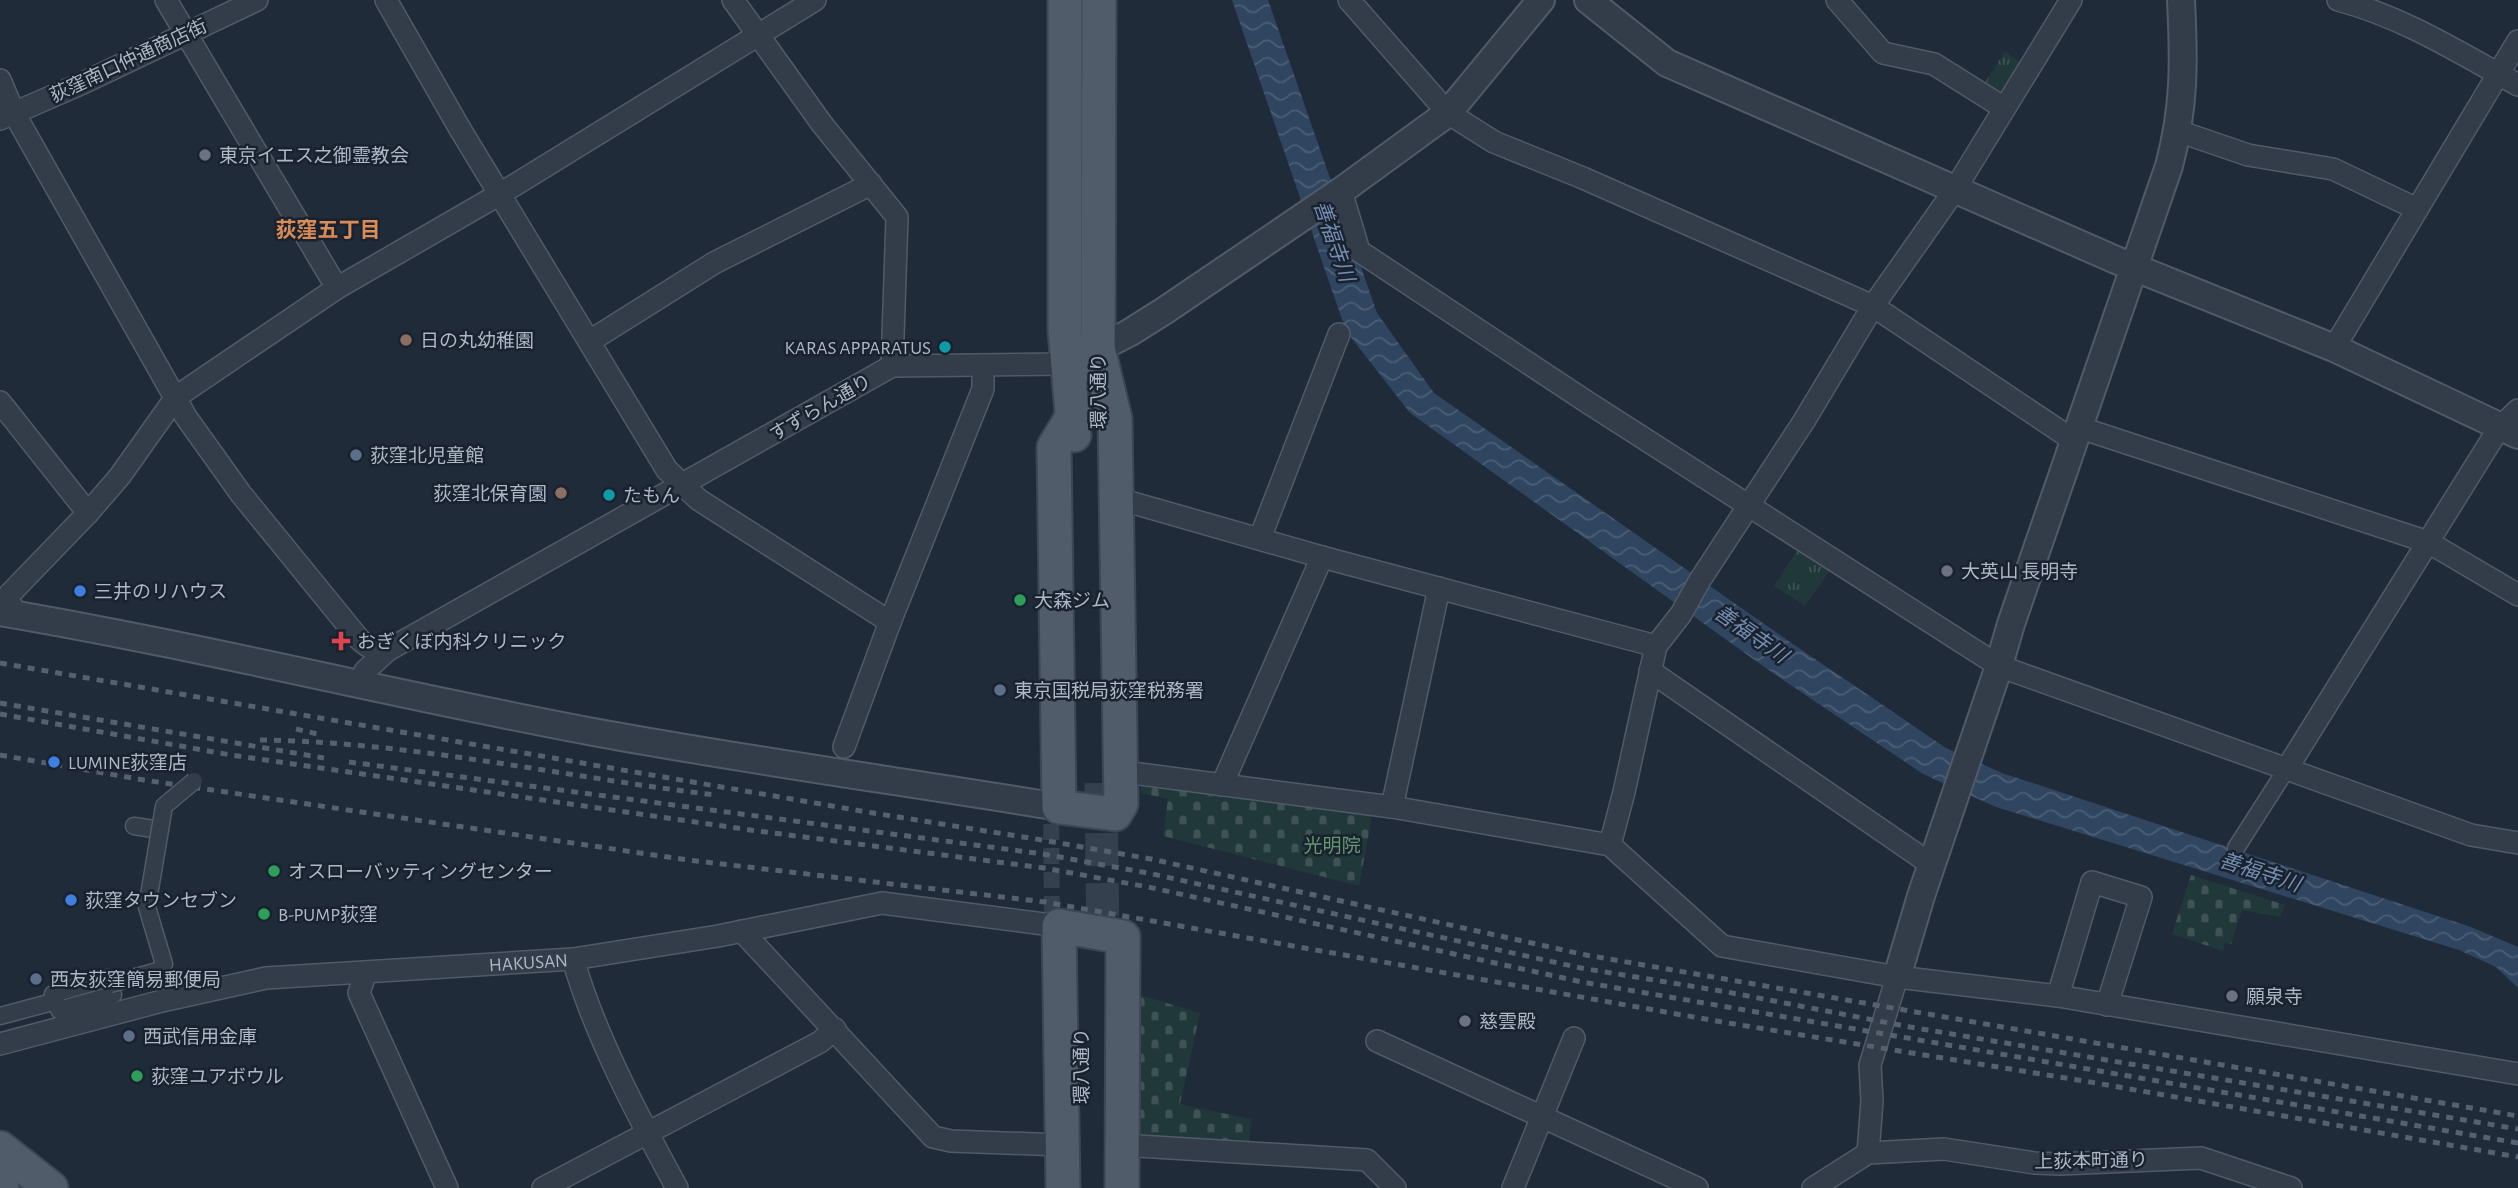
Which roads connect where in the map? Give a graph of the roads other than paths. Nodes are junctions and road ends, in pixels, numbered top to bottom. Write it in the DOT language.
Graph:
graph roads {
  1 [pos="166,0"];
  2 [pos="257,0"];
  3 [pos="386,0"];
  4 [pos="733,0"];
  5 [pos="815,0"];
  6 [pos="1065,0"];
  7 [pos="1099,0"];
  8 [pos="1349,0"];
  9 [pos="1541,0"];
  10 [pos="1588,0"];
  11 [pos="1838,0"];
  12 [pos="2071,0"];
  13 [pos="2180,0"];
  14 [pos="2338,0"];
  15 [pos="184,33"];
  16 [pos="759,35"];
  17 [pos="2518,41"];
  18 [pos="2498,74"];
  19 [pos="0,80"];
  20 [pos="2518,85"];
  21 [pos="2004,108"];
  22 [pos="1448,113"];
  23 [pos="7,116"];
  24 [pos="2178,131"];
  25 [pos="871,184"];
  26 [pos="495,187"];
  27 [pos="1954,191"];
  28 [pos="1339,193"];
  29 [pos="2417,209"];
  30 [pos="2132,267"];
  31 [pos="337,288"];
  32 [pos="1873,306"];
  33 [pos="1339,334"];
  34 [pos="590,341"];
  35 [pos="1098,348"];
  36 [pos="2334,348"];
  37 [pos="1069,364"];
  38 [pos="983,365"];
  39 [pos="891,366"];
  40 [pos="176,397"];
  41 [pos="0,402"];
  42 [pos="2518,410"];
  43 [pos="1074,414"];
  44 [pos="2508,432"];
  45 [pos="2076,433"];
  46 [pos="683,485"];
  47 [pos="1748,504"];
  48 [pos="1116,508"];
  49 [pos="88,513"];
  50 [pos="1260,538"];
  51 [pos="2428,542"];
  52 [pos="1322,556"];
  53 [pos="1439,588"];
  54 [pos="2518,595"];
  55 [pos="9,614"];
  56 [pos="890,622"];
  57 [pos="1656,646"];
  58 [pos="388,650"];
  59 [pos="1999,666"];
  60 [pos="1650,671"];
  61 [pos="361,684"];
  62 [pos="844,747"];
  63 [pos="2286,770"];
  64 [pos="1100,774"];
  65 [pos="194,781"];
  66 [pos="1222,785"];
  67 [pos="1059,807"];
  68 [pos="1392,807"];
  69 [pos="134,826"];
  70 [pos="160,831"];
  71 [pos="2518,843"];
  72 [pos="1610,845"];
  73 [pos="2236,848"];
  74 [pos="1932,864"];
  75 [pos="742,931"];
  76 [pos="1081,940"];
  77 [pos="573,959"];
  78 [pos="366,972"];
  79 [pos="1897,977"];
  80 [pos="2057,996"];
  81 [pos="2107,1005"];
  82 [pos="0,1016"];
  83 [pos="835,1029"];
  84 [pos="1574,1038"];
  85 [pos="1377,1041"];
  86 [pos="0,1044"];
  87 [pos="2518,1074"];
  88 [pos="1541,1118"];
  89 [pos="647,1132"];
  90 [pos="1062,1144"];
  91 [pos="1122,1145"];
  92 [pos="0,1148"];
  93 [pos="1868,1153"];
  94 [pos="51,1188"];
  95 [pos="447,1188"];
  96 [pos="543,1188"];
  97 [pos="677,1188"];
  98 [pos="1063,1188"];
  99 [pos="1082,1188"];
  100 [pos="1105,1188"];
  101 [pos="1122,1188"];
  102 [pos="1395,1188"];
  103 [pos="1513,1188"];
  104 [pos="1697,1188"];
  105 [pos="1813,1188"];
  106 [pos="2291,1188"];
  1 -- 15 [label="street"];
  2 -- 15 [label="street, 荻窪南口仲通商店街"];
  3 -- 26 [label="street"];
  4 -- 16 [label="street"];
  5 -- 16 [label="street"];
  6 -- 37 [label="main road, 環八通り"];
  7 -- 35 [label="main road, 環八通り"];
  8 -- 22 [label="street"];
  9 -- 22 [label="street, すずらん通り"];
  10 -- 27 [label="street"];
  11 -- 21 [label="street"];
  12 -- 21 [label="street"];
  13 -- 24 [label="street"];
  14 -- 18 [label="street"];
  15 -- 23 [label="street, 荻窪南口仲通商店街"];
  15 -- 31 [label="street"];
  16 -- 25 [label="street"];
  16 -- 26 [label="street"];
  17 -- 18 [label="street"];
  18 -- 20 [label="street"];
  18 -- 29 [label="street"];
  19 -- 23 [label="street"];
  21 -- 27 [label="street"];
  22 -- 28 [label="street, すずらん通り"];
  22 -- 32 [label="street"];
  23 -- 40 [label="street"];
  24 -- 29 [label="street"];
  24 -- 30 [label="street"];
  25 -- 34 [label="street"];
  25 -- 39 [label="street"];
  26 -- 31 [label="street"];
  26 -- 34 [label="street"];
  27 -- 30 [label="street"];
  27 -- 32 [label="street"];
  28 -- 35 [label="street, すずらん通り"];
  28 -- 47 [label="street"];
  29 -- 36 [label="street"];
  30 -- 36 [label="street"];
  30 -- 45 [label="street"];
  31 -- 40 [label="street"];
  32 -- 45 [label="street"];
  32 -- 47 [label="street"];
  33 -- 50 [label="street"];
  34 -- 46 [label="street"];
  35 -- 37 [label="street, すずらん通り"];
  35 -- 48 [label="main road"];
  35 -- 64 [label="main road, 環八通り"];
  36 -- 44 [label="street"];
  37 -- 38 [label="street, すずらん通り"];
  37 -- 43 [label="main road, 環八通り"];
  38 -- 39 [label="street, すずらん通り"];
  38 -- 56 [label="street"];
  39 -- 46 [label="street, すずらん通り"];
  40 -- 49 [label="street"];
  40 -- 58 [label="street"];
  41 -- 49 [label="street"];
  42 -- 44 [label="street"];
  43 -- 64 [label="main road, 環八通り"];
  43 -- 67 [label="main road"];
  44 -- 51 [label="street"];
  45 -- 51 [label="street"];
  45 -- 59 [label="street"];
  46 -- 56 [label="street"];
  46 -- 58 [label="street, すずらん通り"];
  47 -- 57 [label="street"];
  47 -- 59 [label="street"];
  48 -- 50 [label="street"];
  48 -- 64 [label="main road"];
  49 -- 55 [label="street"];
  50 -- 52 [label="street"];
  51 -- 54 [label="street"];
  51 -- 63 [label="street"];
  52 -- 53 [label="street"];
  52 -- 66 [label="street"];
  53 -- 57 [label="street"];
  53 -- 68 [label="street"];
  55 -- 61 [label="street"];
  56 -- 62 [label="street"];
  57 -- 60 [label="street"];
  58 -- 61 [label="street, すずらん通り"];
  59 -- 63 [label="street"];
  59 -- 74 [label="street"];
  60 -- 72 [label="street"];
  60 -- 74 [label="street"];
  61 -- 67 [label="street"];
  63 -- 71 [label="street"];
  63 -- 73 [label="street"];
  64 -- 66 [label="street"];
  64 -- 67 [label="main road"];
  65 -- 70 [label="street, bridge"];
  66 -- 68 [label="street"];
  68 -- 72 [label="street"];
  69 -- 70 [label="street"];
  70 -- 82 [label="street, bridge"];
  72 -- 79 [label="street"];
  74 -- 79 [label="street"];
  75 -- 76 [label="street, HAKUSAN"];
  75 -- 77 [label="street, HAKUSAN"];
  75 -- 83 [label="street"];
  76 -- 90 [label="main road"];
  76 -- 91 [label="main road"];
  76 -- 99 [label="main road, 環八通り"];
  76 -- 100 [label="main road, 環八通り"];
  77 -- 78 [label="street, HAKUSAN"];
  77 -- 89 [label="street"];
  78 -- 86 [label="street, HAKUSAN"];
  78 -- 95 [label="street"];
  79 -- 80 [label="street"];
  79 -- 93 [label="street"];
  80 -- 81 [label="street"];
  80 -- 81 [label="street"];
  81 -- 87 [label="street"];
  83 -- 89 [label="street"];
  83 -- 90 [label="street"];
  84 -- 88 [label="street"];
  85 -- 88 [label="street"];
  88 -- 103 [label="street"];
  88 -- 104 [label="street"];
  89 -- 96 [label="street"];
  89 -- 97 [label="street"];
  90 -- 98 [label="main road"];
  91 -- 101 [label="main road"];
  91 -- 102 [label="street"];
  92 -- 94 [label="main road"];
  93 -- 105 [label="street, 上荻本町通り"];
  93 -- 106 [label="street, 上荻本町通り"];
}
